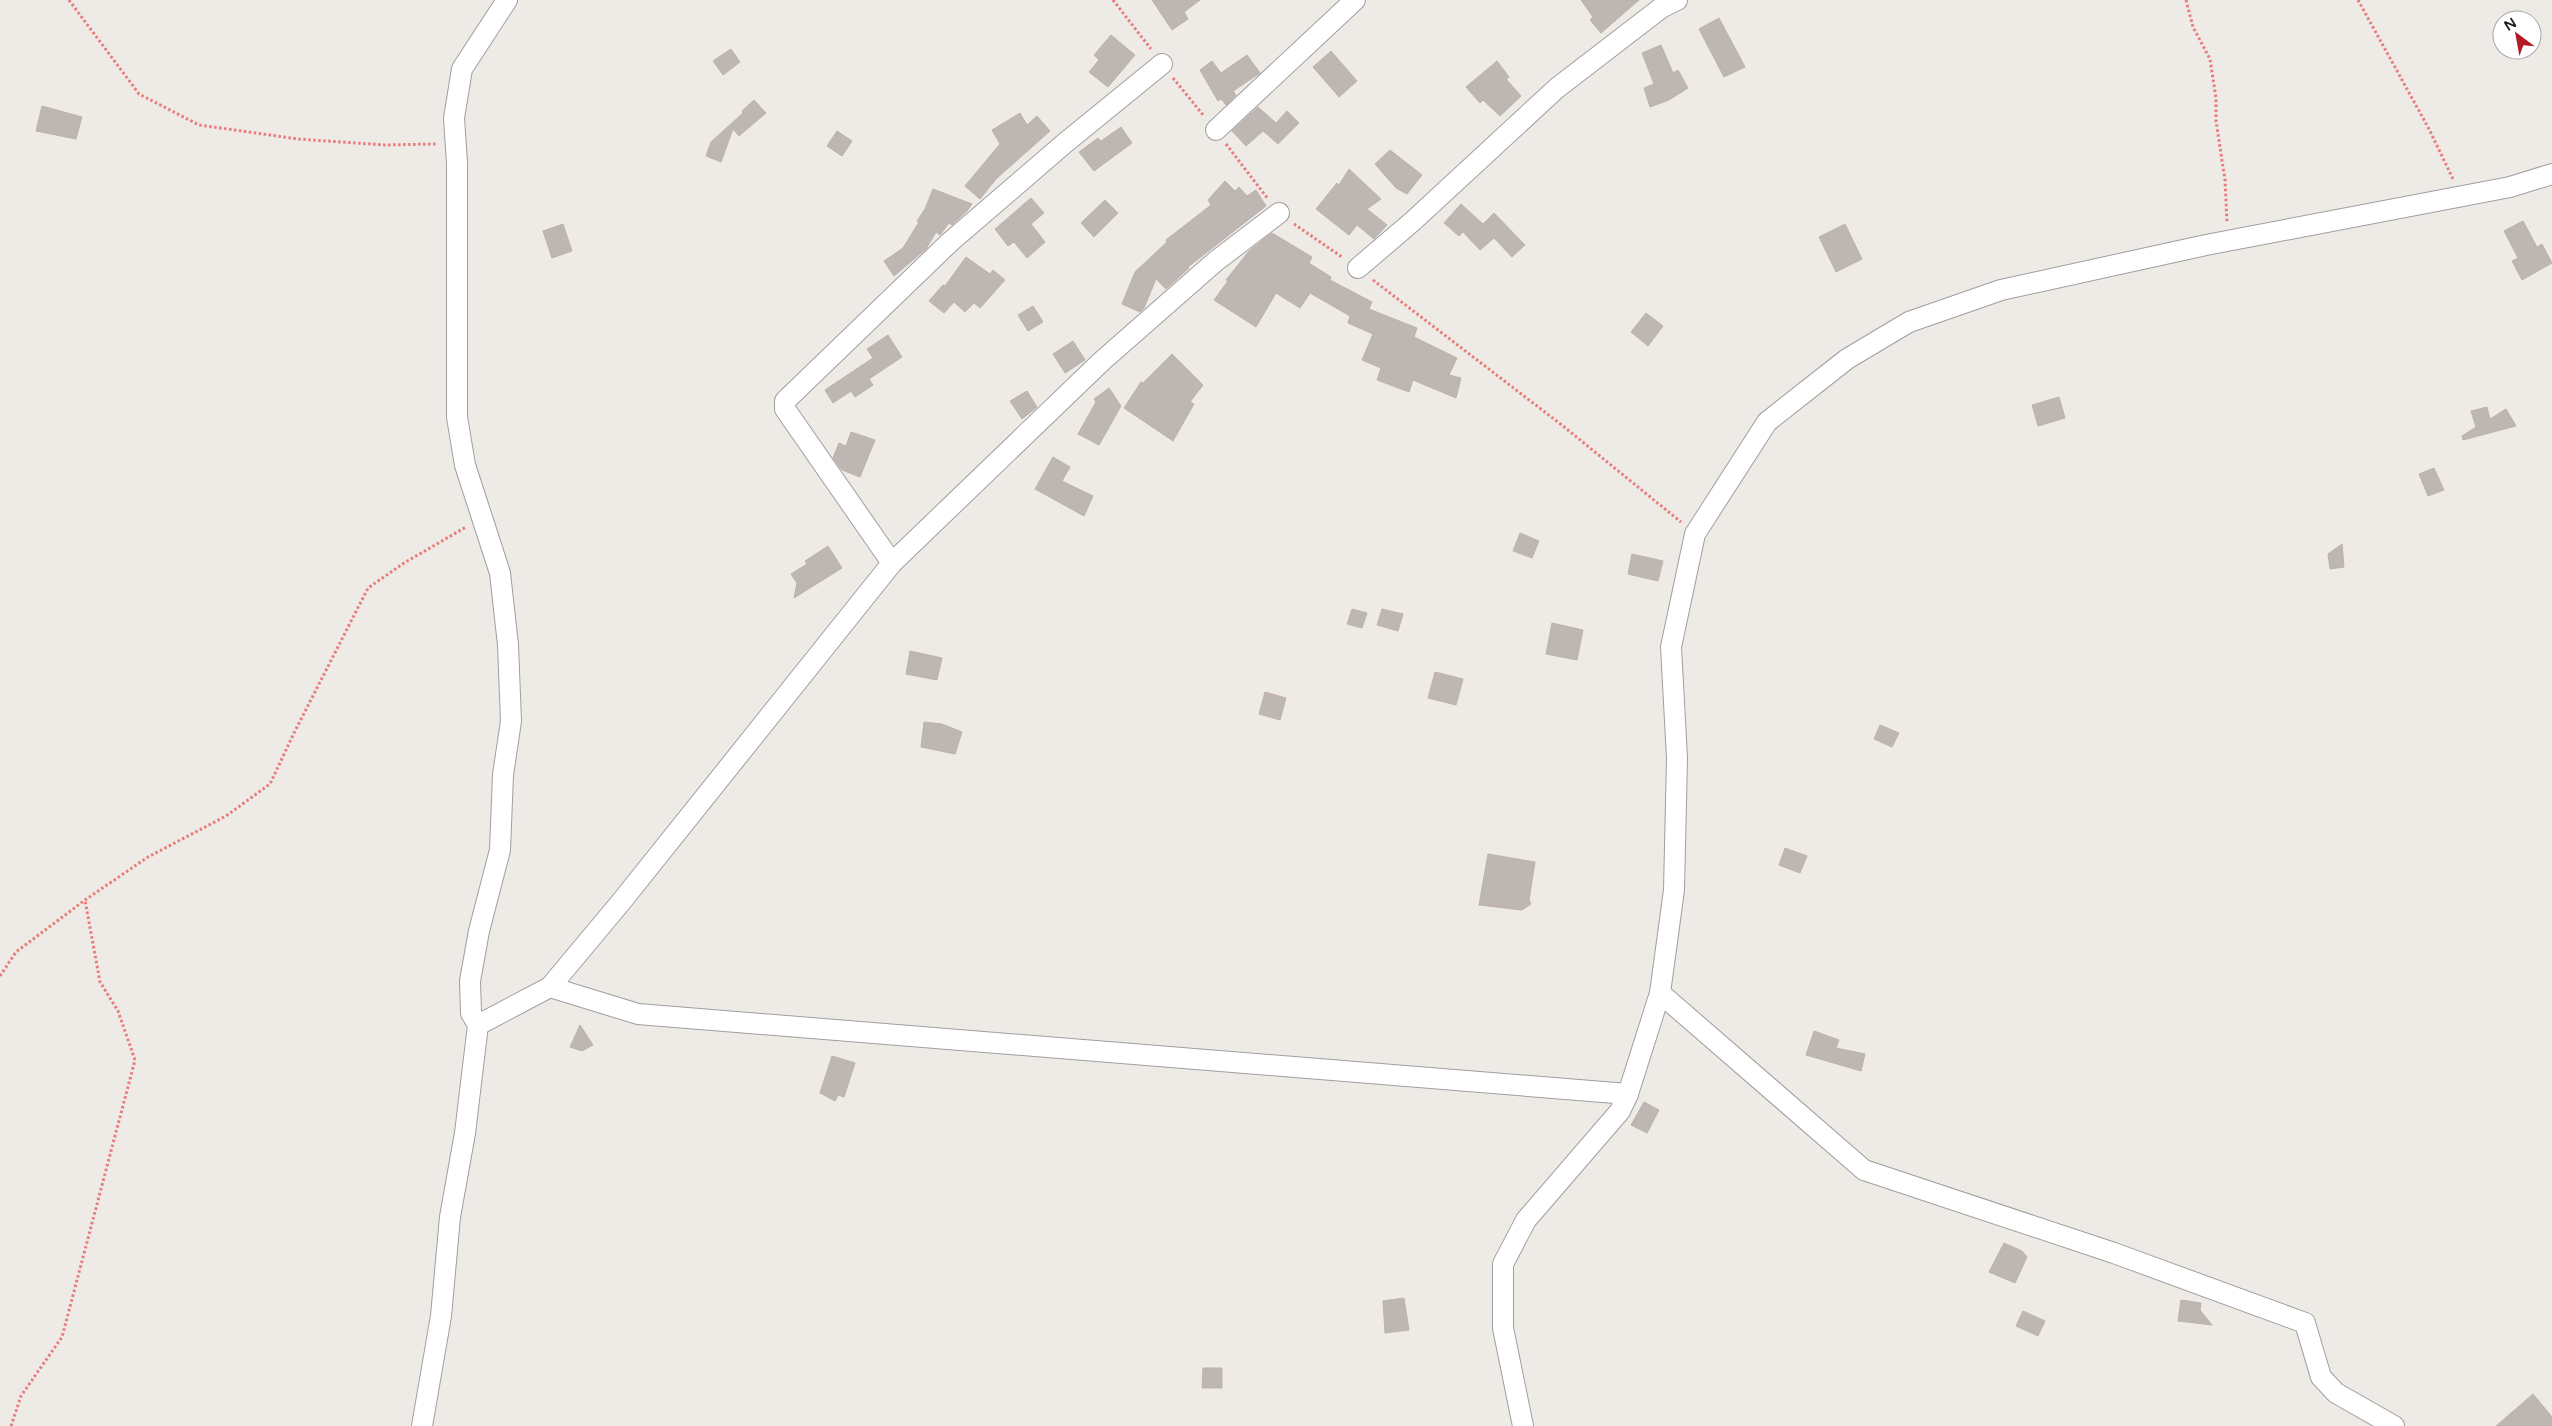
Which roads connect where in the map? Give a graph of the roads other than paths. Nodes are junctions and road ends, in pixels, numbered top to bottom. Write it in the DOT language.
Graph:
graph roads {
  1 [pos="507,0"];
  2 [pos="1355,0"];
  3 [pos="1677,0"];
  4 [pos="1162,64"];
  5 [pos="1216,130"];
  6 [pos="2552,174"];
  7 [pos="1279,214"];
  8 [pos="1358,268"];
  9 [pos="892,563"];
  10 [pos="550,987"];
  11 [pos="1660,992"];
  12 [pos="478,1025"];
  13 [pos="1628,1094"];
  14 [pos="422,1426"];
  15 [pos="1523,1426"];
  16 [pos="2394,1426"];
  1 -- 12 [label="street"];
  2 -- 5 [label="street"];
  3 -- 8 [label="street"];
  4 -- 9 [label="street"];
  6 -- 11 [label="street"];
  7 -- 9 [label="street"];
  9 -- 10 [label="street"];
  10 -- 12 [label="street"];
  10 -- 13 [label="street"];
  11 -- 13 [label="street"];
  11 -- 16 [label="street"];
  12 -- 14 [label="street"];
  13 -- 15 [label="street"];
}
